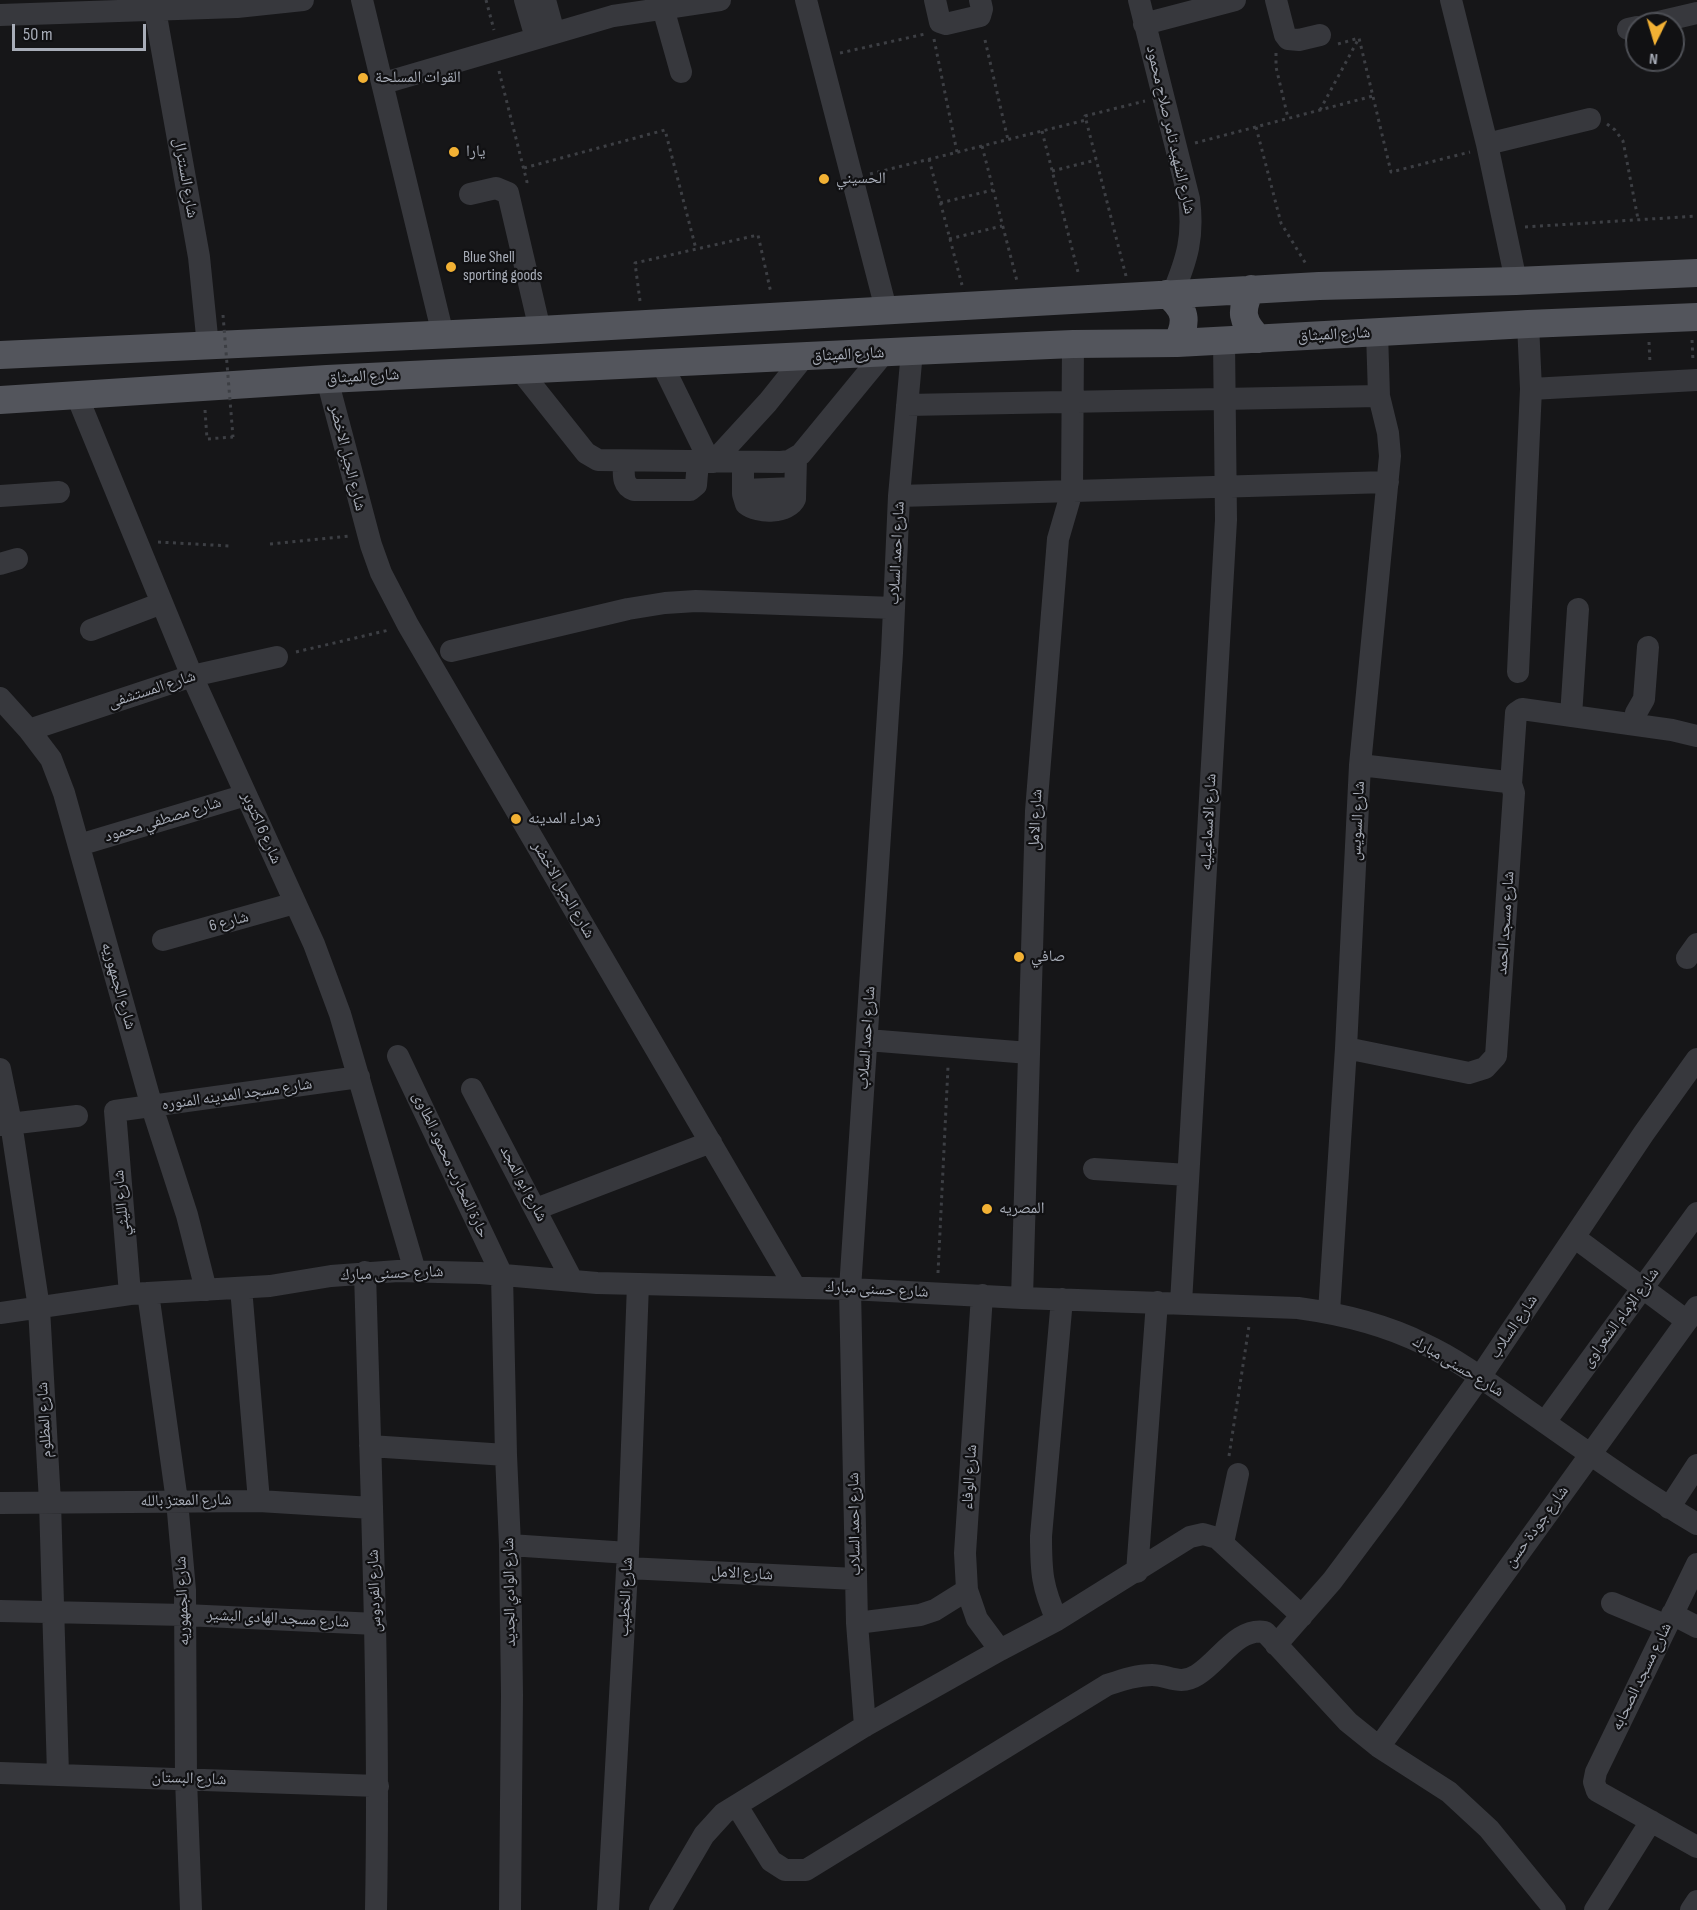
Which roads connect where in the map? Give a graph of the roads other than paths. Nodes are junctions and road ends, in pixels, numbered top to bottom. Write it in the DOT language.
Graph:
graph roads {
  1 [pos="303,0"];
  2 [pos="362,0"];
  3 [pos="525,0"];
  4 [pos="545,0"];
  5 [pos="720,0"];
  6 [pos="806,0"];
  7 [pos="934,0"];
  8 [pos="980,0"];
  9 [pos="1139,0"];
  10 [pos="1235,0"];
  11 [pos="1276,0"];
  12 [pos="1451,0"];
  13 [pos="237,3"];
  14 [pos="182,4"];
  15 [pos="79,6"];
  16 [pos="663,8"];
  17 [pos="5,10"];
  18 [pos="155,10"];
  19 [pos="1144,24"];
  20 [pos="545,36"];
  21 [pos="1326,40"];
  22 [pos="681,72"];
  23 [pos="384,82"];
  24 [pos="1590,119"];
  25 [pos="1488,146"];
  26 [pos="470,194"];
  27 [pos="1697,273"];
  28 [pos="1516,281"];
  29 [pos="1251,289"];
  30 [pos="1170,293"];
  31 [pos="886,309"];
  32 [pos="1694,318"];
  33 [pos="1528,324"];
  34 [pos="540,330"];
  35 [pos="1377,332"];
  36 [pos="443,335"];
  37 [pos="1258,339"];
  38 [pos="1224,341"];
  39 [pos="1177,343"];
  40 [pos="1073,344"];
  41 [pos="208,346"];
  42 [pos="912,351"];
  43 [pos="884,353"];
  44 [pos="0,355"];
  45 [pos="804,357"];
  46 [pos="662,364"];
  47 [pos="520,370"];
  48 [pos="327,379"];
  49 [pos="1695,380"];
  50 [pos="1531,389"];
  51 [pos="76,396"];
  52 [pos="1379,396"];
  53 [pos="1225,399"];
  54 [pos="0,400"];
  55 [pos="1073,402"];
  56 [pos="907,405"];
  57 [pos="796,458"];
  58 [pos="707,462"];
  59 [pos="743,462"];
  60 [pos="1388,482"];
  61 [pos="1227,486"];
  62 [pos="1071,491"];
  63 [pos="58,492"];
  64 [pos="0,496"];
  65 [pos="899,496"];
  66 [pos="162,603"];
  67 [pos="894,608"];
  68 [pos="1578,609"];
  69 [pos="91,630"];
  70 [pos="1648,647"];
  71 [pos="451,651"];
  72 [pos="277,657"];
  73 [pos="1518,672"];
  74 [pos="192,676"];
  75 [pos="0,698"];
  76 [pos="1571,716"];
  77 [pos="1634,724"];
  78 [pos="29,730"];
  79 [pos="1697,736"];
  80 [pos="1360,765"];
  81 [pos="1511,784"];
  82 [pos="246,795"];
  83 [pos="79,845"];
  84 [pos="295,903"];
  85 [pos="163,940"];
  86 [pos="867,1040"];
  87 [pos="1346,1048"];
  88 [pos="1029,1053"];
  89 [pos="398,1056"];
  90 [pos="1697,1059"];
  91 [pos="0,1069"];
  92 [pos="359,1077"];
  93 [pos="472,1089"];
  94 [pos="152,1107"];
  95 [pos="115,1111"];
  96 [pos="77,1116"];
  97 [pos="5,1124"];
  98 [pos="711,1142"];
  99 [pos="1094,1169"];
  100 [pos="1188,1175"];
  101 [pos="536,1209"];
  102 [pos="1697,1213"];
  103 [pos="1574,1237"];
  104 [pos="415,1271"];
  105 [pos="365,1272"];
  106 [pos="502,1275"];
  107 [pos="572,1280"];
  108 [pos="638,1284"];
  109 [pos="795,1287"];
  110 [pos="241,1288"];
  111 [pos="1642,1288"];
  112 [pos="850,1289"];
  113 [pos="206,1290"];
  114 [pos="139,1294"];
  115 [pos="982,1295"];
  116 [pos="1022,1298"];
  117 [pos="1062,1299"];
  118 [pos="1157,1302"];
  119 [pos="1181,1304"];
  120 [pos="39,1308"];
  121 [pos="1329,1312"];
  122 [pos="0,1313"];
  123 [pos="1692,1314"];
  124 [pos="1480,1377"];
  125 [pos="1545,1422"];
  126 [pos="370,1446"];
  127 [pos="1590,1454"];
  128 [pos="506,1455"];
  129 [pos="1697,1465"];
  130 [pos="1238,1474"];
  131 [pos="177,1501"];
  132 [pos="259,1501"];
  133 [pos="50,1502"];
  134 [pos="0,1503"];
  135 [pos="372,1508"];
  136 [pos="1669,1508"];
  137 [pos="1697,1524"];
  138 [pos="1223,1543"];
  139 [pos="510,1545"];
  140 [pos="628,1561"];
  141 [pos="1697,1564"];
  142 [pos="1137,1572"];
  143 [pos="856,1579"];
  144 [pos="967,1590"];
  145 [pos="1612,1603"];
  146 [pos="0,1611"];
  147 [pos="53,1612"];
  148 [pos="185,1615"];
  149 [pos="1302,1616"];
  150 [pos="1057,1620"];
  151 [pos="1670,1620"];
  152 [pos="857,1623"];
  153 [pos="376,1624"];
  154 [pos="1697,1627"];
  155 [pos="1276,1645"];
  156 [pos="1000,1650"];
  157 [pos="865,1726"];
  158 [pos="1379,1747"];
  159 [pos="0,1773"];
  160 [pos="58,1774"];
  161 [pos="186,1779"];
  162 [pos="378,1786"];
  163 [pos="737,1806"];
  164 [pos="1651,1821"];
  165 [pos="1697,1847"];
  166 [pos="1697,1902"];
  167 [pos="191,1910"];
  168 [pos="376,1910"];
  169 [pos="510,1910"];
  170 [pos="608,1910"];
  171 [pos="660,1910"];
  172 [pos="1555,1910"];
  173 [pos="1595,1910"];
  174 [pos="1692,1910"];
  1 -- 13 [label="street"];
  2 -- 23 [label="street"];
  3 -- 20 [label="street"];
  4 -- 20 [label="street"];
  5 -- 16 [label="street"];
  6 -- 31 [label="street"];
  7 -- 8 [label="street"];
  9 -- 19 [label="street, شارع الشهيد تامر صلاح محمود"];
  10 -- 19 [label="street"];
  11 -- 21 [label="street"];
  12 -- 25 [label="street"];
  13 -- 14 [label="street"];
  14 -- 18 [label="street"];
  15 -- 17 [label="street"];
  15 -- 18 [label="street"];
  16 -- 20 [label="street"];
  16 -- 22 [label="street"];
  18 -- 41 [label="street, شارع السنترال"];
  19 -- 30 [label="street, شارع الشهيد تامر صلاح محمود"];
  20 -- 23 [label="street"];
  23 -- 36 [label="street"];
  24 -- 25 [label="street"];
  25 -- 28 [label="street"];
  26 -- 34 [label="street"];
  27 -- 28 [label="main road"];
  28 -- 29 [label="main road"];
  29 -- 30 [label="main road"];
  29 -- 37 [label="main road"];
  30 -- 31 [label="main road"];
  30 -- 39 [label="main road"];
  31 -- 34 [label="main road"];
  32 -- 33 [label="main road, شارع الميثاق"];
  33 -- 35 [label="main road, شارع الميثاق"];
  33 -- 50 [label="street"];
  34 -- 36 [label="main road"];
  35 -- 37 [label="main road, شارع الميثاق"];
  35 -- 52 [label="street, شارع السويس"];
  36 -- 41 [label="main road"];
  37 -- 38 [label="main road, شارع الميثاق"];
  38 -- 39 [label="main road, شارع الميثاق"];
  38 -- 53 [label="street, شارع الاسماعيليه"];
  39 -- 40 [label="main road, شارع الميثاق"];
  40 -- 42 [label="main road, شارع الميثاق"];
  40 -- 55 [label="street, شارع الامل"];
  41 -- 44 [label="main road"];
  42 -- 43 [label="main road, شارع الميثاق"];
  42 -- 56 [label="street, شارع احمد السلاب"];
  43 -- 45 [label="main road, شارع الميثاق"];
  43 -- 57 [label="street"];
  45 -- 46 [label="main road, شارع الميثاق"];
  45 -- 58 [label="street"];
  46 -- 47 [label="main road, شارع الميثاق"];
  46 -- 58 [label="street"];
  47 -- 48 [label="main road, شارع الميثاق"];
  47 -- 58 [label="street"];
  48 -- 51 [label="main road, شارع الميثاق"];
  48 -- 98 [label="street, شارع الجبل الاخضر"];
  49 -- 50 [label="street"];
  50 -- 73 [label="street"];
  51 -- 54 [label="main road, شارع الميثاق"];
  51 -- 66 [label="street, شارع 6 اكتوبر"];
  52 -- 53 [label="street"];
  52 -- 60 [label="street, شارع السويس"];
  53 -- 55 [label="street"];
  53 -- 61 [label="street, شارع الاسماعيليه"];
  55 -- 56 [label="street"];
  55 -- 62 [label="street, شارع الامل"];
  56 -- 65 [label="street, شارع احمد السلاب"];
  57 -- 59 [label="street"];
  57 -- 59 [label="street"];
  58 -- 59 [label="street"];
  60 -- 61 [label="street"];
  60 -- 80 [label="street, شارع السويس"];
  61 -- 62 [label="street"];
  61 -- 100 [label="street, شارع الاسماعيليه"];
  62 -- 65 [label="street"];
  62 -- 88 [label="street, شارع الامل"];
  63 -- 64 [label="street"];
  65 -- 67 [label="street, شارع احمد السلاب"];
  66 -- 69 [label="street"];
  66 -- 74 [label="street, شارع 6 اكتوبر"];
  67 -- 71 [label="street"];
  67 -- 86 [label="street, شارع احمد السلاب"];
  68 -- 76 [label="street"];
  70 -- 77 [label="street"];
  72 -- 74 [label="street, شارع المستشفى"];
  74 -- 78 [label="street, شارع المستشفى"];
  74 -- 82 [label="street, شارع 6 اكتوبر"];
  75 -- 78 [label="street, شارع الجمهوريه"];
  76 -- 77 [label="street"];
  76 -- 81 [label="street"];
  77 -- 79 [label="street"];
  78 -- 83 [label="street, شارع الجمهوريه"];
  80 -- 81 [label="street"];
  80 -- 87 [label="street, شارع السويس"];
  81 -- 87 [label="street, شارع مسجد الحمد"];
  82 -- 83 [label="street, شارع مصطفي محمود"];
  82 -- 84 [label="street, شارع 6 اكتوبر"];
  83 -- 94 [label="street, شارع الجمهوريه"];
  84 -- 85 [label="street, شارع 6"];
  84 -- 92 [label="street, شارع 6 اكتوبر"];
  86 -- 88 [label="street"];
  86 -- 112 [label="street, شارع احمد السلاب"];
  87 -- 121 [label="street, شارع السويس"];
  88 -- 116 [label="street, شارع الامل"];
  89 -- 106 [label="street, حارة المحارب محمود الطاوى"];
  90 -- 103 [label="street, شارع السلاب"];
  91 -- 97 [label="street, شارع المظلوم"];
  92 -- 94 [label="street, شارع مسجد المدينه المنوره"];
  92 -- 104 [label="street, شارع 6 اكتوبر"];
  93 -- 101 [label="street, شارع ابو المجد"];
  94 -- 95 [label="street, شارع مسجد المدينه المنوره"];
  94 -- 113 [label="street, شارع الجمهوريه"];
  95 -- 114 [label="street, شارع الليثي"];
  96 -- 97 [label="street"];
  97 -- 120 [label="street, شارع المظلوم"];
  98 -- 101 [label="street"];
  98 -- 109 [label="street, شارع الجبل الاخضر"];
  99 -- 100 [label="street"];
  100 -- 119 [label="street, شارع الاسماعيليه"];
  101 -- 107 [label="street, شارع ابو المجد"];
  102 -- 111 [label="street, شارع الإمام الشعراوى"];
  103 -- 111 [label="street"];
  103 -- 124 [label="street, شارع السلاب"];
  104 -- 105 [label="street, شارع حسنى مبارك"];
  104 -- 106 [label="street, شارع حسنى مبارك"];
  105 -- 110 [label="street, شارع حسنى مبارك"];
  105 -- 126 [label="street, شارع الفردوس"];
  106 -- 107 [label="street, شارع حسنى مبارك"];
  106 -- 128 [label="street, شارع الوادي الجديد"];
  107 -- 108 [label="street, شارع حسنى مبارك"];
  108 -- 109 [label="street, شارع حسنى مبارك"];
  108 -- 140 [label="street, شارع الخطيب"];
  109 -- 112 [label="street, شارع حسنى مبارك"];
  110 -- 113 [label="street, شارع حسنى مبارك"];
  110 -- 132 [label="street"];
  111 -- 123 [label="street"];
  111 -- 125 [label="street, شارع الإمام الشعراوى"];
  112 -- 115 [label="street, شارع حسنى مبارك"];
  112 -- 143 [label="street, شارع احمد السلاب"];
  113 -- 114 [label="street, شارع حسنى مبارك"];
  114 -- 120 [label="street, شارع حسنى مبارك"];
  114 -- 131 [label="street, شارع الجمهوريه"];
  115 -- 116 [label="street, شارع حسنى مبارك"];
  115 -- 144 [label="street, شارع الوفاء"];
  116 -- 117 [label="street, شارع حسنى مبارك"];
  117 -- 118 [label="street, شارع حسنى مبارك"];
  117 -- 150 [label="street"];
  118 -- 119 [label="street, شارع حسنى مبارك"];
  118 -- 142 [label="street"];
  119 -- 121 [label="street, شارع حسنى مبارك"];
  120 -- 122 [label="street, شارع حسنى مبارك"];
  120 -- 133 [label="street, شارع المظلوم"];
  121 -- 124 [label="street, شارع حسنى مبارك"];
  123 -- 127 [label="street, شارع جودة حسن"];
  124 -- 125 [label="street, شارع حسنى مبارك"];
  124 -- 149 [label="street, شارع السلاب"];
  125 -- 127 [label="street, شارع حسنى مبارك"];
  126 -- 128 [label="street"];
  126 -- 135 [label="street, شارع الفردوس"];
  127 -- 136 [label="street, شارع حسنى مبارك"];
  127 -- 158 [label="street, شارع جودة حسن"];
  128 -- 139 [label="street, شارع الوادي الجديد"];
  129 -- 136 [label="street"];
  130 -- 138 [label="street"];
  131 -- 132 [label="street, شارع المعتز بالله"];
  131 -- 133 [label="street, شارع المعتز بالله"];
  131 -- 148 [label="street, شارع الجمهوريه"];
  132 -- 135 [label="street, شارع المعتز بالله"];
  133 -- 134 [label="street, شارع المعتز بالله"];
  133 -- 147 [label="street, شارع المظلوم"];
  135 -- 153 [label="street, شارع الفردوس"];
  136 -- 137 [label="street, شارع حسنى مبارك"];
  138 -- 142 [label="street"];
  138 -- 149 [label="street"];
  139 -- 140 [label="street, شارع الامل"];
  139 -- 169 [label="street, شارع الوادي الجديد"];
  140 -- 143 [label="street, شارع الامل"];
  140 -- 170 [label="street, شارع الخطيب"];
  141 -- 151 [label="street, شارع مسجد الصحابه"];
  142 -- 150 [label="street"];
  143 -- 152 [label="street, شارع احمد السلاب"];
  144 -- 152 [label="street"];
  144 -- 156 [label="street, شارع الوفاء"];
  145 -- 151 [label="street"];
  146 -- 147 [label="street, شارع مسجد الهادى البشير"];
  147 -- 148 [label="street, شارع مسجد الهادى البشير"];
  147 -- 160 [label="street, شارع المظلوم"];
  148 -- 153 [label="street, شارع مسجد الهادى البشير"];
  148 -- 161 [label="street, شارع الجمهوريه"];
  149 -- 155 [label="street, شارع السلاب"];
  150 -- 156 [label="street"];
  151 -- 154 [label="street"];
  151 -- 164 [label="street, شارع مسجد الصحابه"];
  152 -- 157 [label="street, شارع احمد السلاب"];
  153 -- 162 [label="street, شارع الفردوس"];
  155 -- 158 [label="street"];
  155 -- 163 [label="street"];
  156 -- 157 [label="street"];
  157 -- 163 [label="street"];
  158 -- 172 [label="street"];
  159 -- 160 [label="street, شارع البستان"];
  160 -- 161 [label="street, شارع البستان"];
  161 -- 162 [label="street, شارع البستان"];
  161 -- 167 [label="street, شارع الجمهوريه"];
  162 -- 168 [label="street, شارع الفردوس"];
  163 -- 171 [label="street"];
  164 -- 165 [label="street"];
  164 -- 173 [label="street"];
  166 -- 174 [label="street"];
}
